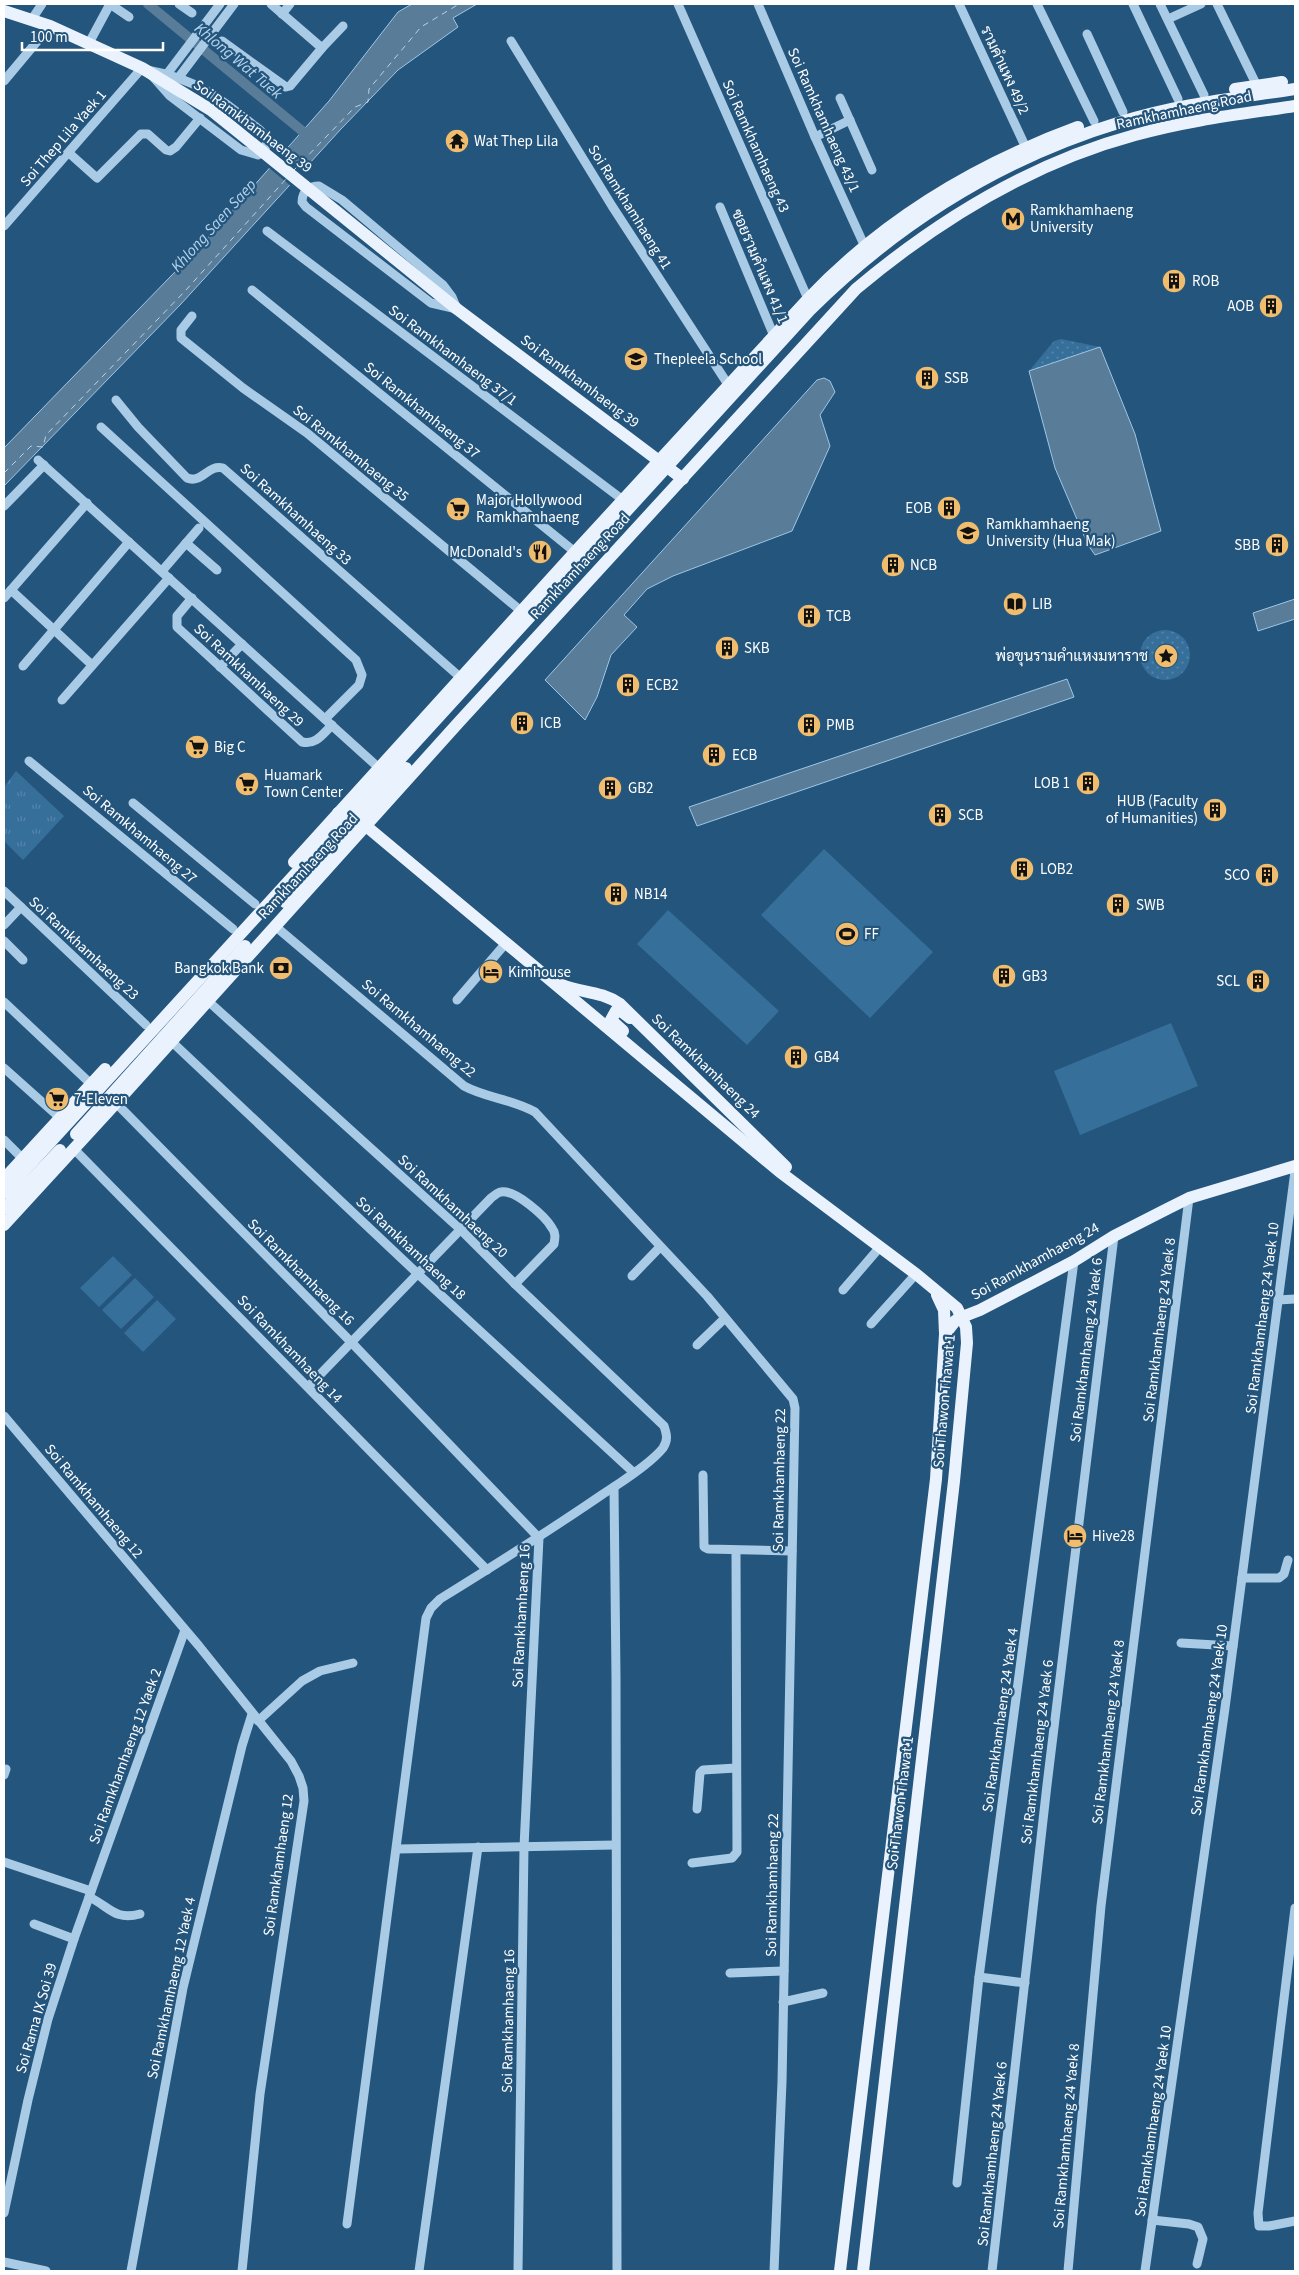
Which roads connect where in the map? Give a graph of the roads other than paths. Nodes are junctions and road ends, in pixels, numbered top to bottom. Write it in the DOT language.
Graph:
graph roads {
  1 [pos="42,4"];
  2 [pos="110,4"];
  3 [pos="179,4"];
  4 [pos="220,4"];
  5 [pos="234,4"];
  6 [pos="271,4"];
  7 [pos="290,4"];
  8 [pos="678,4"];
  9 [pos="758,4"];
  10 [pos="959,4"];
  11 [pos="1037,4"];
  12 [pos="1133,4"];
  13 [pos="1160,4"];
  14 [pos="1201,4"];
  15 [pos="1217,4"];
  16 [pos="4,11"];
  17 [pos="192,13"];
  18 [pos="282,14"];
  19 [pos="129,17"];
  20 [pos="32,19"];
  21 [pos="1168,19"];
  22 [pos="50,26"];
  23 [pos="343,26"];
  24 [pos="201,29"];
  25 [pos="1087,34"];
  26 [pos="210,36"];
  27 [pos="222,41"];
  28 [pos="511,41"];
  29 [pos="89,43"];
  30 [pos="322,48"];
  31 [pos="144,69"];
  32 [pos="167,74"];
  33 [pos="179,77"];
  34 [pos="4,81"];
  35 [pos="1295,81"];
  36 [pos="1273,84"];
  37 [pos="1257,86"];
  38 [pos="1295,89"];
  39 [pos="1225,91"];
  40 [pos="1201,95"];
  41 [pos="840,98"];
  42 [pos="1178,99"];
  43 [pos="1295,99"];
  44 [pos="1295,106"];
  45 [pos="1278,108"];
  46 [pos="1123,112"];
  47 [pos="1232,115"];
  48 [pos="200,118"];
  49 [pos="850,120"];
  50 [pos="1205,120"];
  51 [pos="1094,122"];
  52 [pos="815,137"];
  53 [pos="1026,148"];
  54 [pos="69,153"];
  55 [pos="872,170"];
  56 [pos="720,207"];
  57 [pos="4,223"];
  58 [pos="267,231"];
  59 [pos="865,246"];
  60 [pos="252,290"];
  61 [pos="811,297"];
  62 [pos="457,309"];
  63 [pos="833,312"];
  64 [pos="192,316"];
  65 [pos="774,336"];
  66 [pos="729,386"];
  67 [pos="116,400"];
  68 [pos="101,427"];
  69 [pos="660,460"];
  70 [pos="683,479"];
  71 [pos="623,500"];
  72 [pos="88,504"];
  73 [pos="4,506"];
  74 [pos="199,528"];
  75 [pos="129,542"];
  76 [pos="186,543"];
  77 [pos="575,552"];
  78 [pos="217,570"];
  79 [pos="165,575"];
  80 [pos="11,590"];
  81 [pos="4,598"];
  82 [pos="192,598"];
  83 [pos="521,611"];
  84 [pos="53,630"];
  85 [pos="242,644"];
  86 [pos="92,665"];
  87 [pos="23,666"];
  88 [pos="220,667"];
  89 [pos="461,678"];
  90 [pos="62,700"];
  91 [pos="328,722"];
  92 [pos="29,761"];
  93 [pos="379,768"];
  94 [pos="133,803"];
  95 [pos="338,813"];
  96 [pos="366,826"];
  97 [pos="4,891"];
  98 [pos="255,904"];
  99 [pos="21,907"];
  100 [pos="4,925"];
  101 [pos="274,926"];
  102 [pos="233,929"];
  103 [pos="4,941"];
  104 [pos="506,943"];
  105 [pos="23,960"];
  106 [pos="204,960"];
  107 [pos="227,980"];
  108 [pos="554,982"];
  109 [pos="457,1000"];
  110 [pos="208,1001"];
  111 [pos="5,1008"];
  112 [pos="637,1022"];
  113 [pos="146,1025"];
  114 [pos="171,1041"];
  115 [pos="4,1068"];
  116 [pos="671,1081"];
  117 [pos="91,1084"];
  118 [pos="116,1103"];
  119 [pos="60,1118"];
  120 [pos="6,1146"];
  121 [pos="73,1148"];
  122 [pos="22,1159"];
  123 [pos="1295,1166"];
  124 [pos="1295,1171"];
  125 [pos="4,1179"];
  126 [pos="4,1193"];
  127 [pos="1189,1198"];
  128 [pos="818,1202"];
  129 [pos="4,1209"];
  130 [pos="4,1224"];
  131 [pos="460,1229"];
  132 [pos="1114,1236"];
  133 [pos="660,1247"];
  134 [pos="880,1247"];
  135 [pos="1074,1261"];
  136 [pos="418,1274"];
  137 [pos="916,1274"];
  138 [pos="632,1276"];
  139 [pos="515,1284"];
  140 [pos="933,1289"];
  141 [pos="843,1290"];
  142 [pos="1278,1300"];
  143 [pos="1295,1300"];
  144 [pos="980,1310"];
  145 [pos="962,1317"];
  146 [pos="725,1318"];
  147 [pos="871,1324"];
  148 [pos="946,1334"];
  149 [pos="352,1343"];
  150 [pos="967,1343"];
  151 [pos="697,1346"];
  152 [pos="308,1387"];
  153 [pos="4,1416"];
  154 [pos="634,1472"];
  155 [pos="702,1475"];
  156 [pos="936,1479"];
  157 [pos="954,1481"];
  158 [pos="614,1487"];
  159 [pos="539,1538"];
  160 [pos="736,1551"];
  161 [pos="792,1551"];
  162 [pos="1288,1560"];
  163 [pos="487,1570"];
  164 [pos="1242,1578"];
  165 [pos="185,1630"];
  166 [pos="1181,1643"];
  167 [pos="1233,1646"];
  168 [pos="353,1663"];
  169 [pos="255,1717"];
  170 [pos="736,1768"];
  171 [pos="697,1809"];
  172 [pos="615,1845"];
  173 [pos="524,1846"];
  174 [pos="478,1847"];
  175 [pos="398,1849"];
  176 [pos="4,1862"];
  177 [pos="692,1863"];
  178 [pos="90,1894"];
  179 [pos="1295,1908"];
  180 [pos="140,1914"];
  181 [pos="882,1920"];
  182 [pos="903,1923"];
  183 [pos="34,1924"];
  184 [pos="74,1939"];
  185 [pos="784,1971"];
  186 [pos="730,1972"];
  187 [pos="979,1977"];
  188 [pos="1025,1983"];
  189 [pos="824,1993"];
  190 [pos="783,2002"];
  191 [pos="957,2183"];
  192 [pos="6,2188"];
  193 [pos="4,2213"];
  194 [pos="1152,2220"];
  195 [pos="1295,2221"];
  196 [pos="347,2224"];
  197 [pos="4,2262"];
  198 [pos="1197,2264"];
  199 [pos="46,2271"];
  200 [pos="131,2271"];
  201 [pos="242,2271"];
  202 [pos="419,2271"];
  203 [pos="518,2271"];
  204 [pos="617,2271"];
  205 [pos="774,2271"];
  206 [pos="840,2271"];
  207 [pos="863,2271"];
  208 [pos="992,2271"];
  209 [pos="1068,2271"];
  210 [pos="1145,2271"];
  1 -- 20 [label="street"];
  2 -- 19 [label="street"];
  2 -- 29 [label="street"];
  3 -- 17 [label="street"];
  4 -- 24 [label="street"];
  5 -- 26 [label="street"];
  6 -- 18 [label="street"];
  7 -- 18 [label="street"];
  8 -- 61 [label="street, Soi Ramkhamhaeng 43"];
  9 -- 52 [label="street, Soi Ramkhamhaeng 43/1"];
  10 -- 53 [label="street, รามคำแหง 49/2"];
  11 -- 51 [label="street"];
  12 -- 42 [label="street"];
  13 -- 21 [label="street"];
  14 -- 21 [label="street"];
  15 -- 37 [label="street"];
  16 -- 20 [label="main road, Soi Ramkhamhaeng 39"];
  18 -- 30 [label="street"];
  20 -- 22 [label="main road, Soi Ramkhamhaeng 39"];
  21 -- 40 [label="street"];
  22 -- 29 [label="main road, Soi Ramkhamhaeng 39"];
  22 -- 34 [label="street"];
  23 -- 30 [label="street"];
  24 -- 26 [label="street"];
  24 -- 32 [label="street"];
  25 -- 46 [label="street"];
  26 -- 33 [label="street"];
  27 -- 30 [label="street"];
  28 -- 66 [label="street, Soi Ramkhamhaeng 41"];
  29 -- 31 [label="main road, Soi Ramkhamhaeng 39"];
  31 -- 32 [label="street"];
  31 -- 48 [label="street"];
  31 -- 54 [label="street, Soi Thep Lila Yaek 1"];
  31 -- 62 [label="main road, Soi Ramkhamhaeng 39"];
  32 -- 33 [label="street"];
  33 -- 48 [label="street"];
  35 -- 36 [label="main road, Ramkhamhaeng Road"];
  36 -- 37 [label="main road, Ramkhamhaeng Road"];
  36 -- 45 [label="main road"];
  37 -- 39 [label="main road, Ramkhamhaeng Road"];
  38 -- 126 [label="main road, Ramkhamhaeng Road"];
  39 -- 40 [label="main road, Ramkhamhaeng Road"];
  39 -- 47 [label="main road"];
  40 -- 42 [label="main road, Ramkhamhaeng Road"];
  40 -- 50 [label="main road"];
  41 -- 49 [label="street"];
  42 -- 46 [label="main road, Ramkhamhaeng Road"];
  43 -- 129 [label="main road, Ramkhamhaeng Road"];
  44 -- 45 [label="main road, Ramkhamhaeng Road"];
  45 -- 47 [label="main road, Ramkhamhaeng Road"];
  46 -- 51 [label="main road, Ramkhamhaeng Road"];
  47 -- 50 [label="main road, Ramkhamhaeng Road"];
  48 -- 54 [label="street"];
  49 -- 52 [label="street"];
  49 -- 55 [label="street"];
  50 -- 63 [label="main road, Ramkhamhaeng Road"];
  51 -- 53 [label="main road, Ramkhamhaeng Road"];
  52 -- 59 [label="street, Soi Ramkhamhaeng 43/1"];
  53 -- 59 [label="main road, Ramkhamhaeng Road"];
  54 -- 57 [label="street, Soi Thep Lila Yaek 1"];
  56 -- 65 [label="street, ซอยรามคำแหง 41/1"];
  58 -- 71 [label="street, Soi Ramkhamhaeng 37/1"];
  59 -- 61 [label="main road, Ramkhamhaeng Road"];
  60 -- 77 [label="street, Soi Ramkhamhaeng 37"];
  61 -- 63 [label="main road"];
  61 -- 65 [label="main road, Ramkhamhaeng Road"];
  62 -- 62 [label="street, Soi Ramkhamhaeng 39"];
  62 -- 69 [label="main road, Soi Ramkhamhaeng 39"];
  63 -- 70 [label="main road, Ramkhamhaeng Road"];
  64 -- 83 [label="street, Soi Ramkhamhaeng 35"];
  65 -- 66 [label="main road, Ramkhamhaeng Road"];
  66 -- 69 [label="main road, Ramkhamhaeng Road"];
  67 -- 89 [label="street, Soi Ramkhamhaeng 33"];
  68 -- 91 [label="street"];
  69 -- 70 [label="main road, Soi Ramkhamhaeng 39"];
  69 -- 71 [label="main road, Ramkhamhaeng Road"];
  70 -- 96 [label="main road, Ramkhamhaeng Road"];
  71 -- 77 [label="main road, Ramkhamhaeng Road"];
  72 -- 73 [label="street, Soi Ramkhamhaeng 29"];
  72 -- 75 [label="street, Soi Ramkhamhaeng 29"];
  72 -- 80 [label="street"];
  74 -- 76 [label="street"];
  75 -- 79 [label="street, Soi Ramkhamhaeng 29"];
  75 -- 84 [label="street"];
  76 -- 78 [label="street"];
  76 -- 79 [label="street"];
  77 -- 83 [label="main road, Ramkhamhaeng Road"];
  79 -- 82 [label="street, Soi Ramkhamhaeng 29"];
  79 -- 86 [label="street"];
  80 -- 81 [label="street"];
  80 -- 84 [label="street"];
  82 -- 85 [label="street, Soi Ramkhamhaeng 29"];
  82 -- 88 [label="street, Soi Ramkhamhaeng 29"];
  83 -- 89 [label="main road, Ramkhamhaeng Road"];
  84 -- 86 [label="street"];
  84 -- 87 [label="street"];
  85 -- 88 [label="street"];
  85 -- 91 [label="street, Soi Ramkhamhaeng 29"];
  86 -- 90 [label="street"];
  88 -- 91 [label="street, Soi Ramkhamhaeng 29"];
  89 -- 93 [label="main road, Ramkhamhaeng Road"];
  91 -- 93 [label="street, Soi Ramkhamhaeng 29"];
  92 -- 102 [label="street, Soi Ramkhamhaeng 27"];
  93 -- 95 [label="main road, Ramkhamhaeng Road"];
  94 -- 98 [label="street, Soi Ramkhamhaeng 27"];
  95 -- 96 [label="main road, Soi Ramkhamhaeng 24"];
  95 -- 98 [label="main road, Ramkhamhaeng Road"];
  96 -- 101 [label="main road, Ramkhamhaeng Road"];
  96 -- 104 [label="main road, Soi Ramkhamhaeng 24"];
  97 -- 99 [label="street, Soi Ramkhamhaeng 23"];
  98 -- 102 [label="main road, Ramkhamhaeng Road"];
  99 -- 100 [label="street"];
  99 -- 113 [label="street, Soi Ramkhamhaeng 23"];
  101 -- 107 [label="main road, Ramkhamhaeng Road"];
  101 -- 133 [label="street, Soi Ramkhamhaeng 22"];
  102 -- 106 [label="main road, Ramkhamhaeng Road"];
  103 -- 105 [label="street"];
  104 -- 108 [label="main road, Soi Ramkhamhaeng 24"];
  104 -- 109 [label="street"];
  106 -- 107 [label="main road"];
  106 -- 113 [label="main road, Ramkhamhaeng Road"];
  107 -- 110 [label="main road, Ramkhamhaeng Road"];
  108 -- 112 [label="main road, Soi Ramkhamhaeng 24"];
  108 -- 116 [label="main road, Soi Ramkhamhaeng 24"];
  110 -- 114 [label="main road, Ramkhamhaeng Road"];
  110 -- 131 [label="street, Soi Ramkhamhaeng 20"];
  111 -- 117 [label="street"];
  112 -- 116 [label="main road"];
  112 -- 128 [label="main road, Soi Ramkhamhaeng 24"];
  113 -- 117 [label="main road, Ramkhamhaeng Road"];
  114 -- 118 [label="main road, Ramkhamhaeng Road"];
  114 -- 136 [label="street, Soi Ramkhamhaeng 18"];
  115 -- 119 [label="street"];
  116 -- 128 [label="main road, Soi Ramkhamhaeng 24"];
  117 -- 119 [label="main road, Ramkhamhaeng Road"];
  118 -- 121 [label="main road, Ramkhamhaeng Road"];
  118 -- 149 [label="street, Soi Ramkhamhaeng 16"];
  119 -- 122 [label="main road, Ramkhamhaeng Road"];
  120 -- 122 [label="street"];
  121 -- 130 [label="main road, Ramkhamhaeng Road"];
  121 -- 152 [label="street, Soi Ramkhamhaeng 14"];
  122 -- 125 [label="main road, Ramkhamhaeng Road"];
  123 -- 127 [label="main road, Soi Ramkhamhaeng 24"];
  124 -- 142 [label="street, Soi Ramkhamhaeng 24 Yaek 10"];
  127 -- 132 [label="main road, Soi Ramkhamhaeng 24"];
  127 -- 209 [label="street, Soi Ramkhamhaeng 24 Yaek 8"];
  128 -- 134 [label="main road, Soi Ramkhamhaeng 24"];
  131 -- 136 [label="street"];
  131 -- 139 [label="street, Soi Ramkhamhaeng 20"];
  131 -- 139 [label="street"];
  132 -- 135 [label="main road, Soi Ramkhamhaeng 24"];
  132 -- 188 [label="street, Soi Ramkhamhaeng 24 Yaek 6"];
  133 -- 138 [label="street"];
  133 -- 146 [label="street, Soi Ramkhamhaeng 22"];
  134 -- 137 [label="main road, Soi Ramkhamhaeng 24"];
  134 -- 141 [label="street"];
  135 -- 144 [label="main road, Soi Ramkhamhaeng 24"];
  135 -- 187 [label="street, Soi Ramkhamhaeng 24 Yaek 4"];
  136 -- 149 [label="street"];
  136 -- 154 [label="street, Soi Ramkhamhaeng 18"];
  137 -- 140 [label="main road, Soi Ramkhamhaeng 24"];
  137 -- 147 [label="street"];
  139 -- 154 [label="street, Soi Ramkhamhaeng 20"];
  140 -- 144 [label="main road"];
  140 -- 145 [label="main road, Soi Ramkhamhaeng 24"];
  140 -- 148 [label="main road"];
  142 -- 143 [label="street"];
  142 -- 164 [label="street, Soi Ramkhamhaeng 24 Yaek 10"];
  144 -- 145 [label="main road, Soi Ramkhamhaeng 24"];
  144 -- 150 [label="main road"];
  145 -- 148 [label="main road, Soi Thawon Thawat 1"];
  145 -- 150 [label="main road, Soi Thawon Thawat 1"];
  146 -- 151 [label="street"];
  146 -- 161 [label="street, Soi Ramkhamhaeng 22"];
  148 -- 156 [label="main road, Soi Thawon Thawat 1"];
  149 -- 152 [label="street"];
  149 -- 159 [label="street, Soi Ramkhamhaeng 16"];
  150 -- 157 [label="main road, Soi Thawon Thawat 1"];
  152 -- 163 [label="street, Soi Ramkhamhaeng 14"];
  153 -- 165 [label="street, Soi Ramkhamhaeng 12"];
  154 -- 158 [label="street"];
  155 -- 160 [label="street"];
  156 -- 157 [label="main road"];
  156 -- 181 [label="main road, Soi Thawon Thawat 1"];
  157 -- 182 [label="main road, Soi Thawon Thawat 1"];
  158 -- 159 [label="street"];
  158 -- 172 [label="street"];
  159 -- 163 [label="street"];
  159 -- 173 [label="street, Soi Ramkhamhaeng 16"];
  160 -- 161 [label="street"];
  160 -- 170 [label="street"];
  161 -- 185 [label="street, Soi Ramkhamhaeng 22"];
  162 -- 164 [label="street"];
  163 -- 175 [label="street"];
  164 -- 167 [label="street, Soi Ramkhamhaeng 24 Yaek 10"];
  165 -- 169 [label="street, Soi Ramkhamhaeng 12"];
  165 -- 178 [label="street, Soi Ramkhamhaeng 12 Yaek 2"];
  166 -- 167 [label="street"];
  167 -- 194 [label="street, Soi Ramkhamhaeng 24 Yaek 10"];
  168 -- 169 [label="street"];
  169 -- 200 [label="street, Soi Ramkhamhaeng 12 Yaek 4"];
  169 -- 201 [label="street, Soi Ramkhamhaeng 12"];
  170 -- 171 [label="street"];
  170 -- 177 [label="street"];
  172 -- 173 [label="street"];
  172 -- 204 [label="street"];
  173 -- 174 [label="street"];
  173 -- 203 [label="street, Soi Ramkhamhaeng 16"];
  174 -- 175 [label="street"];
  174 -- 202 [label="street"];
  175 -- 196 [label="street"];
  176 -- 178 [label="street"];
  178 -- 180 [label="street"];
  178 -- 184 [label="street, Soi Rama IX Soi 39"];
  179 -- 195 [label="street"];
  181 -- 182 [label="main road"];
  181 -- 206 [label="main road, Soi Thawon Thawat 1"];
  182 -- 207 [label="main road, Soi Thawon Thawat 1"];
  183 -- 184 [label="street"];
  184 -- 192 [label="street, Soi Rama IX Soi 39"];
  185 -- 186 [label="street"];
  185 -- 190 [label="street, Soi Ramkhamhaeng 22"];
  187 -- 188 [label="street"];
  187 -- 191 [label="street, Soi Ramkhamhaeng 24 Yaek 4"];
  188 -- 208 [label="street, Soi Ramkhamhaeng 24 Yaek 6"];
  189 -- 190 [label="street"];
  190 -- 205 [label="street, Soi Ramkhamhaeng 22"];
  192 -- 193 [label="street, Soi Rama IX Soi 39"];
  194 -- 198 [label="street"];
  194 -- 210 [label="street, Soi Ramkhamhaeng 24 Yaek 10"];
  197 -- 199 [label="street"];
}
